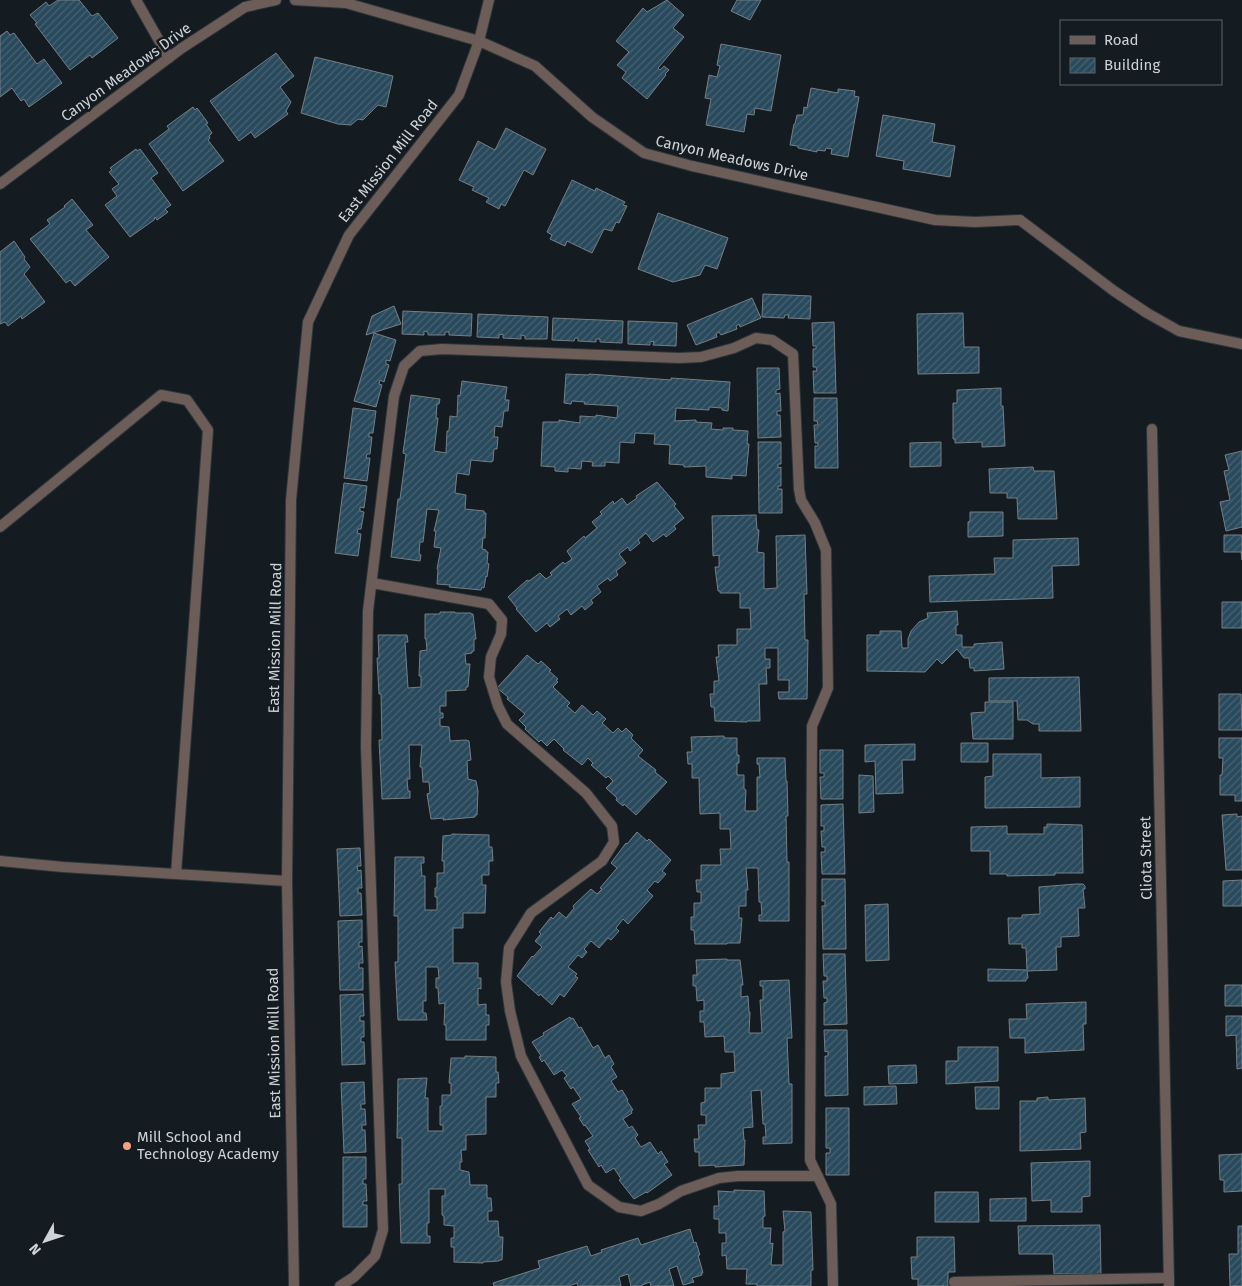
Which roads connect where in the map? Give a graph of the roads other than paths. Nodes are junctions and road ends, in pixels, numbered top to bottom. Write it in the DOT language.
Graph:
graph roads {
  1 [pos="136,0"];
  2 [pos="276,0"];
  3 [pos="295,0"];
  4 [pos="489,0"];
  5 [pos="479,42"];
  6 [pos="169,58"];
  7 [pos="0,184"];
  8 [pos="1242,344"];
  9 [pos="1152,429"];
  10 [pos="0,527"];
  11 [pos="372,583"];
  12 [pos="0,861"];
  13 [pos="176,874"];
  14 [pos="286,881"];
  15 [pos="818,1176"];
  16 [pos="954,1282"];
  17 [pos="1169,1282"];
  18 [pos="294,1286"];
  19 [pos="340,1286"];
  20 [pos="833,1286"];
  1 -- 6 [label="street"];
  2 -- 6 [label="street, Canyon Meadows Drive"];
  3 -- 5 [label="street, Canyon Meadows Drive"];
  4 -- 5 [label="street, East Mission Mill Road"];
  5 -- 8 [label="street, Canyon Meadows Drive"];
  5 -- 14 [label="street, East Mission Mill Road"];
  6 -- 7 [label="street, Canyon Meadows Drive"];
  9 -- 17 [label="street, Cliota Street"];
  10 -- 13 [label="street"];
  11 -- 15 [label="street"];
  11 -- 15 [label="street"];
  11 -- 19 [label="street"];
  12 -- 13 [label="street"];
  13 -- 14 [label="street"];
  14 -- 18 [label="street, East Mission Mill Road"];
  15 -- 20 [label="street"];
  16 -- 17 [label="street"];
}
